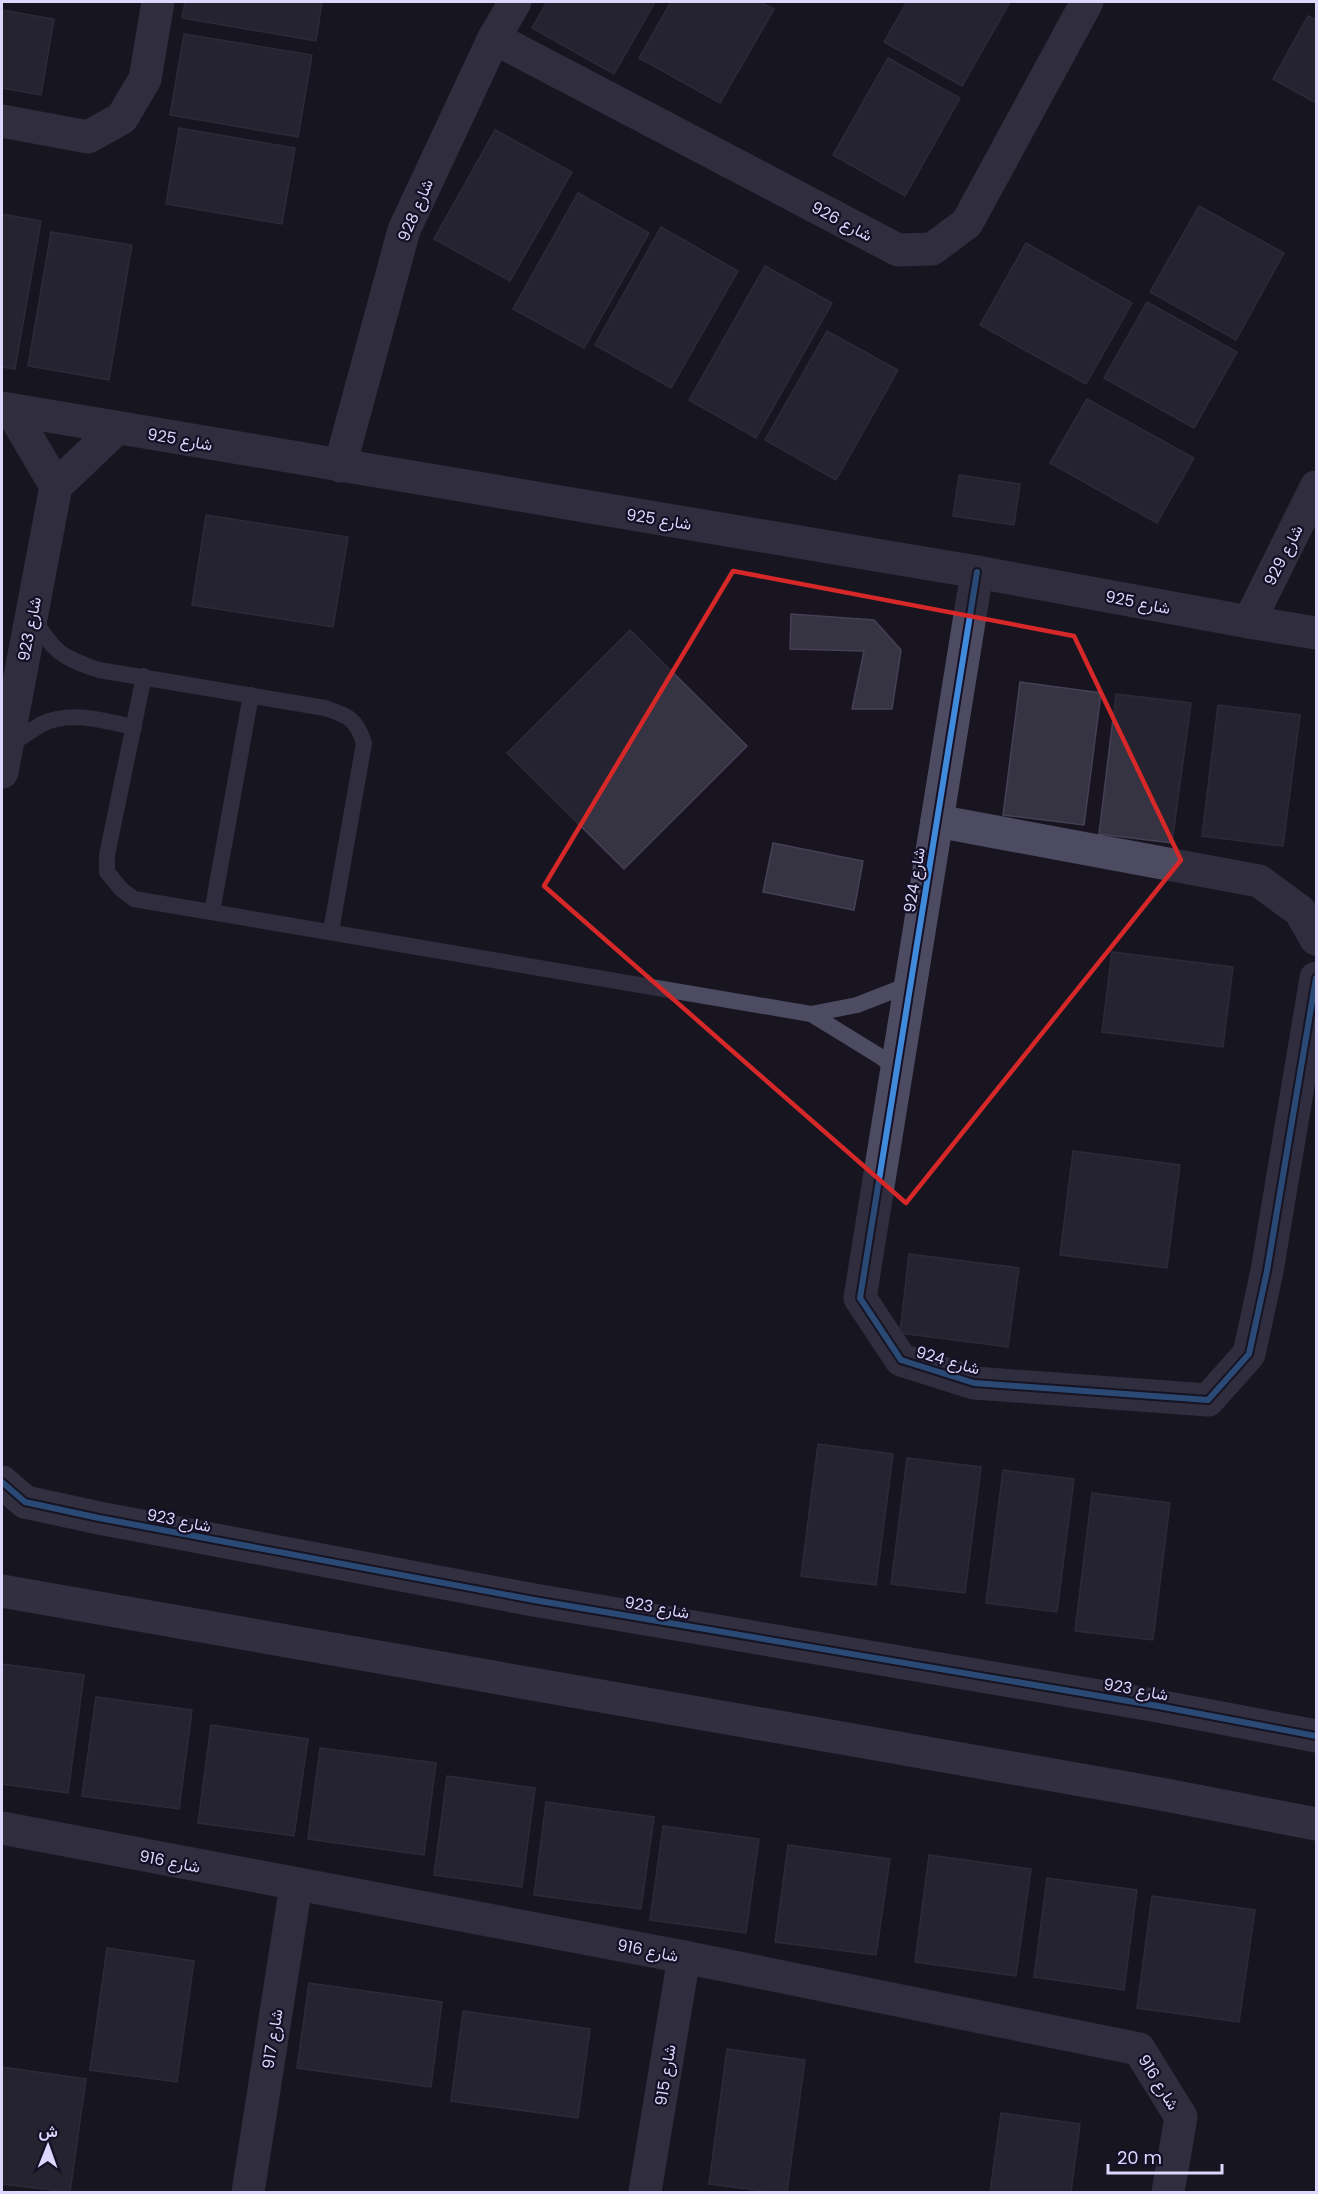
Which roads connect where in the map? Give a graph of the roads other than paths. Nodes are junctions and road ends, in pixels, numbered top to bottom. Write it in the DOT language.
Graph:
graph roads {
  1 [pos="159,2"];
  2 [pos="515,2"];
  3 [pos="1087,2"];
  4 [pos="494,38"];
  5 [pos="2,121"];
  6 [pos="5,413"];
  7 [pos="117,428"];
  8 [pos="340,466"];
  9 [pos="56,486"];
  10 [pos="1317,487"];
  11 [pos="977,572"];
  12 [pos="31,615"];
  13 [pos="1249,622"];
  14 [pos="1317,633"];
  15 [pos="144,676"];
  16 [pos="251,695"];
  17 [pos="134,727"];
  18 [pos="4,760"];
  19 [pos="937,821"];
  20 [pos="212,912"];
  21 [pos="331,931"];
  22 [pos="1317,939"];
  23 [pos="1317,978"];
  24 [pos="911,984"];
  25 [pos="811,1014"];
  26 [pos="897,1070"];
  27 [pos="2,1482"];
  28 [pos="2,1592"];
  29 [pos="1317,1736"];
  30 [pos="1317,1824"];
  31 [pos="2,1828"];
  32 [pos="296,1885"];
  33 [pos="684,1957"];
  34 [pos="248,2193"];
  35 [pos="645,2193"];
  36 [pos="1168,2193"];
  1 -- 5 [label="street"];
  2 -- 4 [label="street, شارع 928"];
  3 -- 4 [label="street, شارع 926"];
  4 -- 8 [label="street, شارع 928"];
  6 -- 7 [label="street, شارع 925"];
  6 -- 9 [label="street"];
  7 -- 8 [label="street, شارع 925"];
  7 -- 9 [label="street"];
  8 -- 11 [label="street, شارع 925"];
  9 -- 12 [label="street, شارع 923"];
  10 -- 13 [label="street, شارع 929"];
  11 -- 13 [label="street, شارع 925"];
  11 -- 19 [label="street, شارع 924"];
  12 -- 15 [label="lane"];
  12 -- 18 [label="street, شارع 923"];
  13 -- 14 [label="street, شارع 925"];
  15 -- 16 [label="lane"];
  15 -- 17 [label="lane"];
  16 -- 20 [label="lane"];
  16 -- 21 [label="lane"];
  17 -- 18 [label="lane"];
  17 -- 20 [label="lane"];
  19 -- 22 [label="street"];
  19 -- 24 [label="street, شارع 924"];
  20 -- 21 [label="lane"];
  21 -- 25 [label="lane"];
  23 -- 26 [label="street, شارع 924"];
  24 -- 25 [label="lane"];
  24 -- 26 [label="street, شارع 924"];
  25 -- 26 [label="lane"];
  27 -- 29 [label="street, شارع 923"];
  28 -- 30 [label="street"];
  31 -- 32 [label="street, شارع 916"];
  32 -- 33 [label="street, شارع 916"];
  32 -- 34 [label="street, شارع 917"];
  33 -- 35 [label="street, شارع 915"];
  33 -- 36 [label="street, شارع 916"];
}
